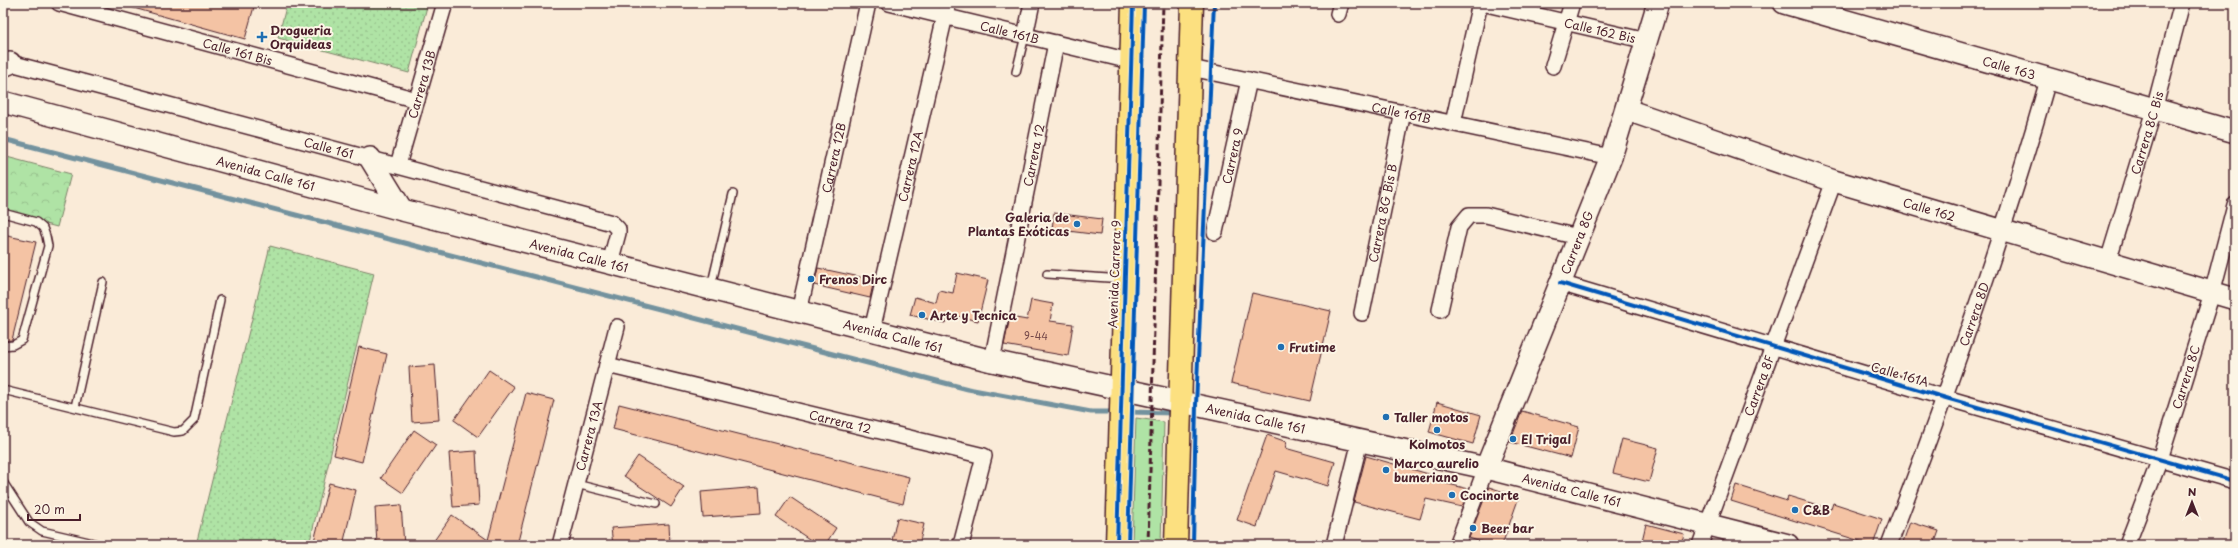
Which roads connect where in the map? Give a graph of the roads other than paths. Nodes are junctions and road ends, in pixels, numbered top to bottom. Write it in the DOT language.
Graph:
graph roads {
  1 [pos="59,3"];
  2 [pos="445,3"];
  3 [pos="868,3"];
  4 [pos="889,3"];
  5 [pos="1032,3"];
  6 [pos="1133,3"];
  7 [pos="1192,3"];
  8 [pos="1481,3"];
  9 [pos="1572,3"];
  10 [pos="1658,3"];
  11 [pos="1784,3"];
  12 [pos="2182,3"];
  13 [pos="947,10"];
  14 [pos="1566,22"];
  15 [pos="1025,36"];
  16 [pos="1647,41"];
  17 [pos="1056,43"];
  18 [pos="5,61"];
  19 [pos="1130,61"];
  20 [pos="1553,66"];
  21 [pos="1192,68"];
  22 [pos="1016,72"];
  23 [pos="1249,80"];
  24 [pos="2048,80"];
  25 [pos="417,100"];
  26 [pos="3,102"];
  27 [pos="1627,110"];
  28 [pos="2154,110"];
  29 [pos="1403,112"];
  30 [pos="1453,123"];
  31 [pos="2235,132"];
  32 [pos="1611,157"];
  33 [pos="370,158"];
  34 [pos="398,165"];
  35 [pos="1834,181"];
  36 [pos="733,194"];
  37 [pos="2235,205"];
  38 [pos="402,210"];
  39 [pos="3,214"];
  40 [pos="1216,232"];
  41 [pos="2003,232"];
  42 [pos="1578,237"];
  43 [pos="2108,261"];
  44 [pos="610,263"];
  45 [pos="1047,274"];
  46 [pos="1124,279"];
  47 [pos="103,282"];
  48 [pos="1560,283"];
  49 [pos="710,289"];
  50 [pos="2212,293"];
  51 [pos="220,300"];
  52 [pos="2235,300"];
  53 [pos="1440,310"];
  54 [pos="799,312"];
  55 [pos="1362,313"];
  56 [pos="617,327"];
  57 [pos="872,330"];
  58 [pos="3,346"];
  59 [pos="1772,347"];
  60 [pos="992,361"];
  61 [pos="607,365"];
  62 [pos="1121,389"];
  63 [pos="3,390"];
  64 [pos="1946,398"];
  65 [pos="1180,402"];
  66 [pos="75,407"];
  67 [pos="1360,441"];
  68 [pos="2160,459"];
  69 [pos="1486,468"];
  70 [pos="2235,481"];
  71 [pos="3,482"];
  72 [pos="576,484"];
  73 [pos="656,504"];
  74 [pos="1708,524"];
  75 [pos="102,545"];
  76 [pos="560,545"];
  77 [pos="961,545"];
  78 [pos="1117,545"];
  79 [pos="1176,545"];
  80 [pos="1334,545"];
  81 [pos="1457,545"];
  82 [pos="1700,545"];
  83 [pos="1788,545"];
  84 [pos="1889,545"];
  85 [pos="2126,545"];
  1 -- 25 [label="street, Calle 161 Bis"];
  2 -- 25 [label="street, Carrera 13B"];
  3 -- 54 [label="street, Carrera 12B"];
  4 -- 13 [label="street, Calle 161B"];
  5 -- 15 [label="street"];
  6 -- 19 [label="main road, Avenida Carrera 9"];
  7 -- 21 [label="main road"];
  8 -- 14 [label="street, Calle 162 Bis"];
  8 -- 30 [label="street"];
  9 -- 14 [label="street"];
  10 -- 16 [label="main road, Carrera 8G"];
  11 -- 24 [label="main road, Calle 163"];
  12 -- 28 [label="street, Carrera 8C Bis"];
  13 -- 15 [label="street, Calle 161B"];
  13 -- 57 [label="street, Carrera 12A"];
  14 -- 16 [label="street, Calle 162 Bis"];
  14 -- 20 [label="street"];
  15 -- 17 [label="street, Calle 161B"];
  15 -- 22 [label="lane"];
  16 -- 27 [label="main road, Carrera 8G"];
  17 -- 19 [label="street, Calle 161B"];
  17 -- 60 [label="street, Carrera 12"];
  18 -- 33 [label="street, Calle 161"];
  19 -- 46 [label="main road, Avenida Carrera 9"];
  21 -- 23 [label="street, Calle 161B"];
  21 -- 65 [label="main road"];
  23 -- 29 [label="street, Calle 161B"];
  23 -- 40 [label="street, Carrera 9"];
  24 -- 28 [label="main road, Calle 163"];
  24 -- 41 [label="street, Carrera 8D"];
  25 -- 34 [label="street, Carrera 13B"];
  26 -- 38 [label="main road, Avenida Calle 161"];
  27 -- 32 [label="main road, Carrera 8G"];
  27 -- 35 [label="main road, Calle 162"];
  28 -- 31 [label="main road, Calle 163"];
  28 -- 43 [label="street, Carrera 8C Bis"];
  29 -- 30 [label="street, Calle 161B"];
  29 -- 55 [label="street, Carrera 8G Bis B"];
  30 -- 32 [label="street, Calle 161B"];
  32 -- 42 [label="main road, Carrera 8G"];
  33 -- 34 [label="street, Calle 161"];
  33 -- 38 [label="main road"];
  34 -- 44 [label="street, Calle 161"];
  35 -- 41 [label="main road, Calle 162"];
  35 -- 59 [label="street, Carrera 8F"];
  36 -- 49 [label="lane"];
  37 -- 50 [label="street, Carrera 8C"];
  38 -- 44 [label="main road, Avenida Calle 161"];
  39 -- 58 [label="lane"];
  41 -- 43 [label="main road, Calle 162"];
  41 -- 64 [label="street, Carrera 8D"];
  42 -- 48 [label="main road, Carrera 8G"];
  42 -- 53 [label="street"];
  43 -- 50 [label="main road, Calle 162"];
  44 -- 49 [label="main road, Avenida Calle 161"];
  45 -- 46 [label="lane"];
  46 -- 62 [label="main road, Avenida Carrera 9"];
  47 -- 66 [label="lane"];
  48 -- 59 [label="street, Calle 161A"];
  48 -- 69 [label="main road, Carrera 8G"];
  49 -- 54 [label="main road, Avenida Calle 161"];
  50 -- 52 [label="main road, Calle 162"];
  50 -- 68 [label="street, Carrera 8C"];
  51 -- 66 [label="lane"];
  54 -- 57 [label="main road, Avenida Calle 161"];
  56 -- 61 [label="street, Carrera 13A"];
  57 -- 60 [label="main road, Avenida Calle 161"];
  59 -- 64 [label="street, Calle 161A"];
  59 -- 74 [label="street, Carrera 8F"];
  60 -- 62 [label="main road, Avenida Calle 161"];
  61 -- 72 [label="street, Carrera 13A"];
  61 -- 77 [label="street, Carrera 12"];
  62 -- 65 [label="main road, Avenida Calle 161"];
  62 -- 78 [label="main road, Avenida Carrera 9"];
  63 -- 66 [label="lane"];
  64 -- 68 [label="street, Calle 161A"];
  64 -- 84 [label="street, Carrera 8D"];
  65 -- 67 [label="main road, Avenida Calle 161"];
  65 -- 79 [label="main road"];
  67 -- 69 [label="main road, Avenida Calle 161"];
  67 -- 80 [label="street"];
  68 -- 70 [label="street, Calle 161A"];
  68 -- 85 [label="street, Carrera 8C"];
  69 -- 74 [label="main road, Avenida Calle 161"];
  69 -- 81 [label="street, Carrera 8G"];
  71 -- 75 [label="lane"];
  72 -- 73 [label="lane"];
  72 -- 76 [label="street, Carrera 13A"];
  74 -- 82 [label="street, Carrera 8F"];
  74 -- 83 [label="main road, Avenida Calle 161"];
}
